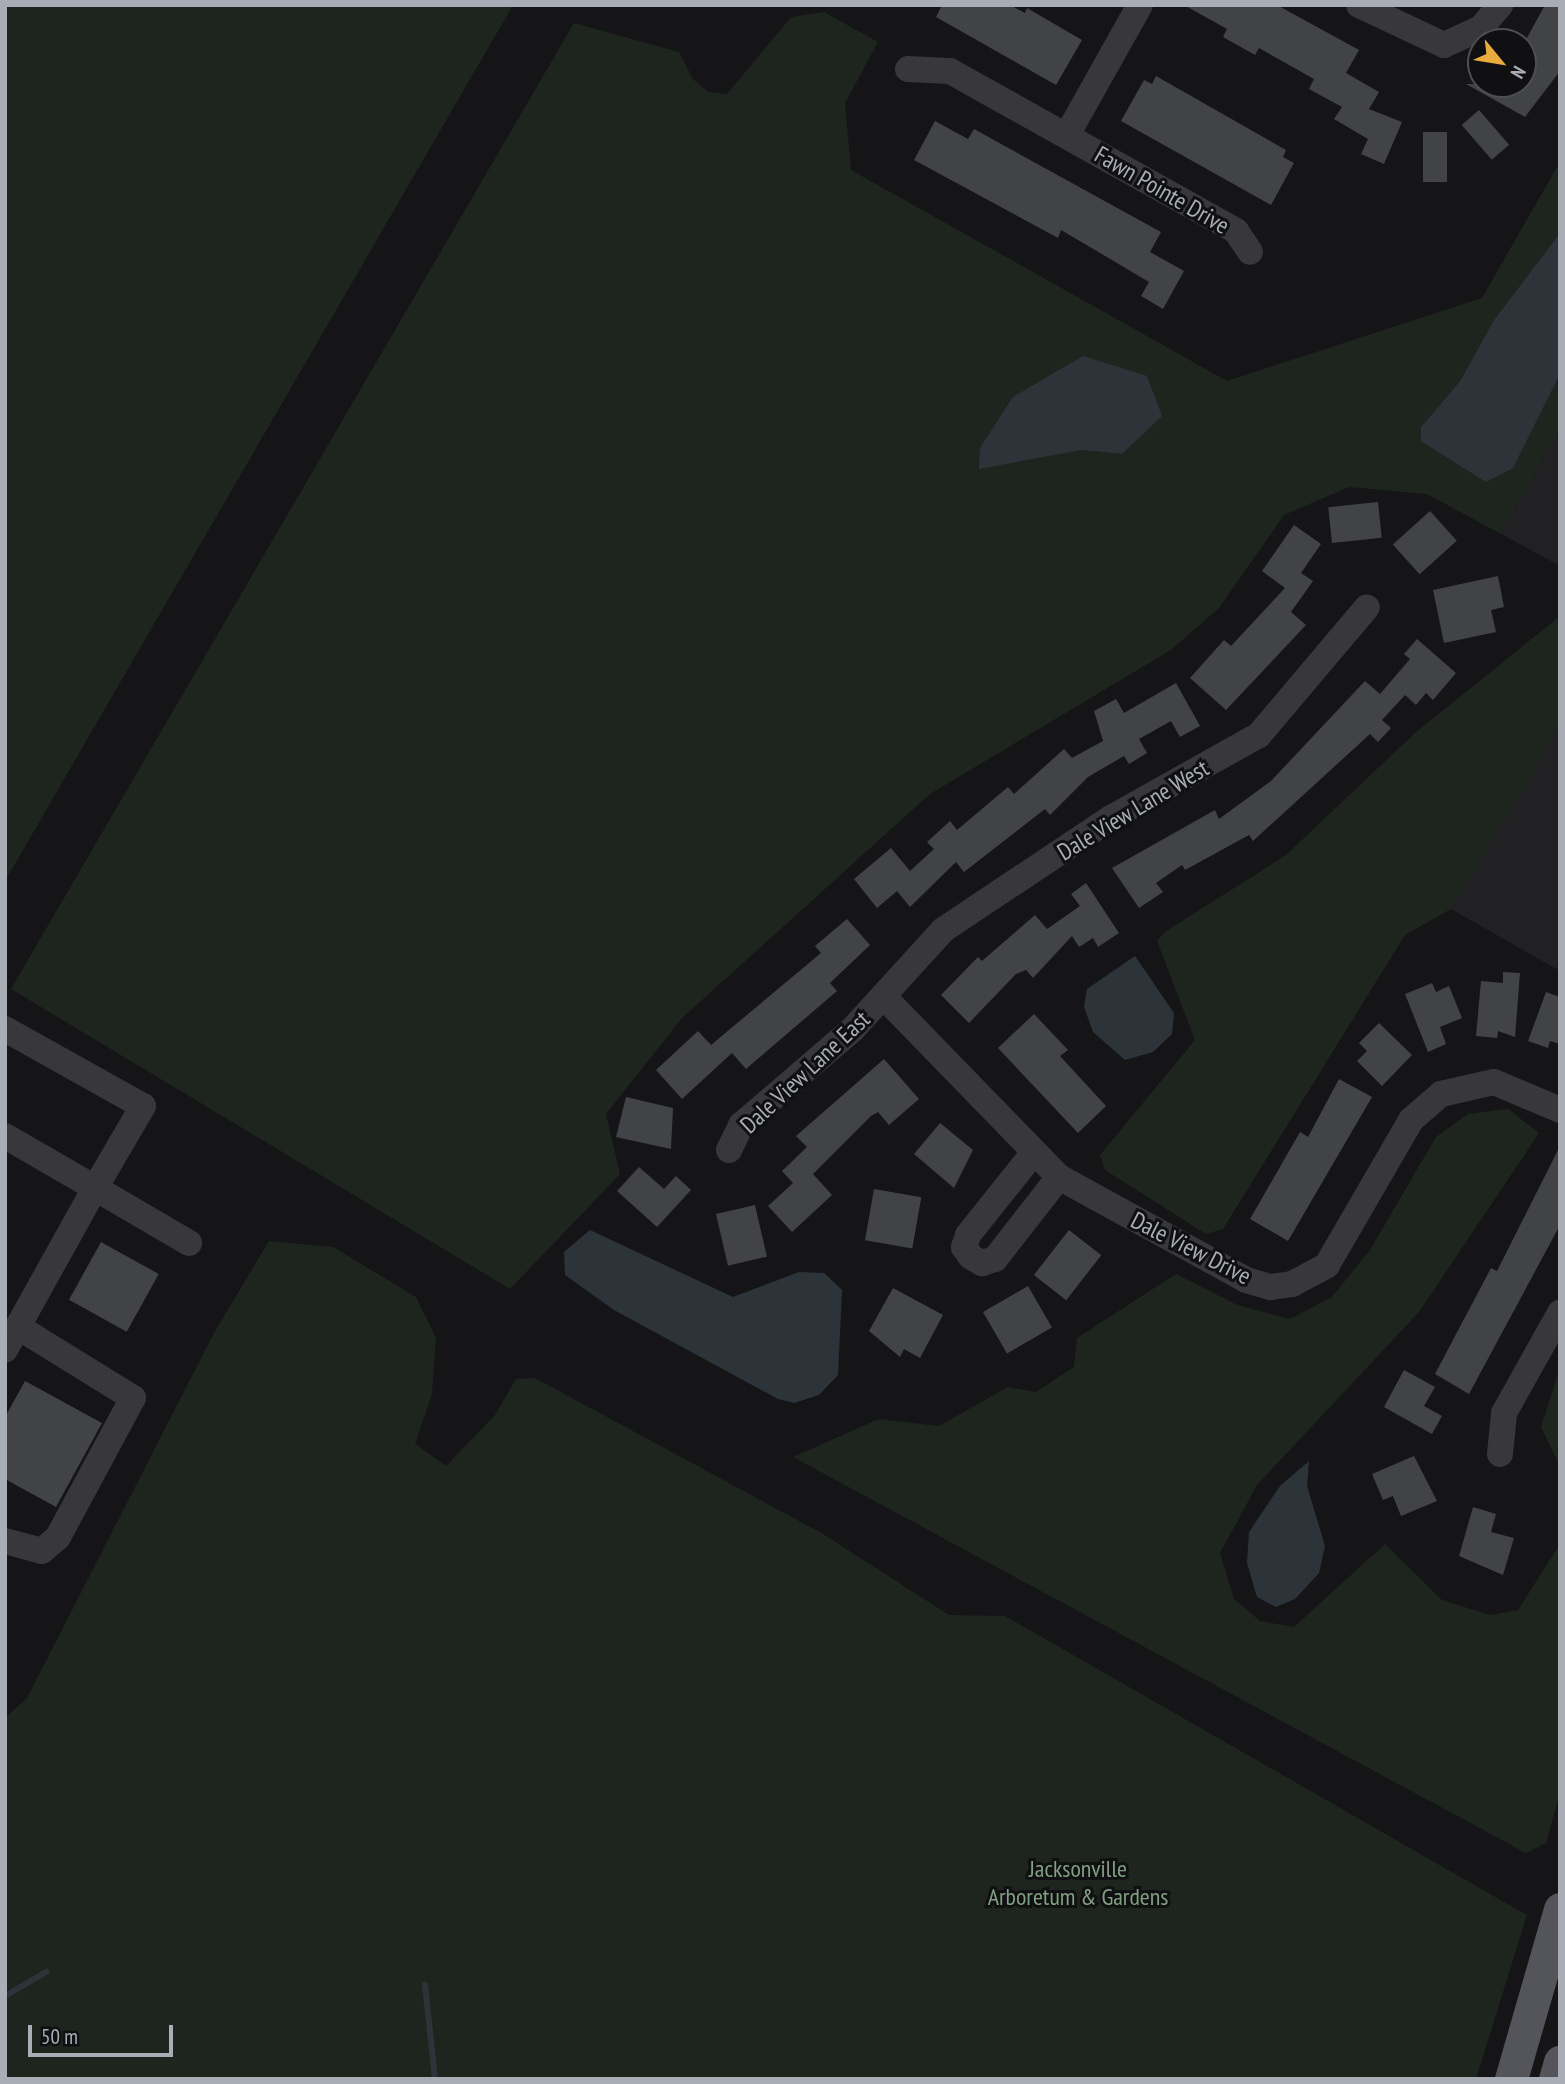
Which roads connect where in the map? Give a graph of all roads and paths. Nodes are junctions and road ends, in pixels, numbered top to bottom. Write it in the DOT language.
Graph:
graph roads {
  1 [pos="1140,5"];
  2 [pos="1359,5"];
  3 [pos="1500,5"];
  4 [pos="908,69"];
  5 [pos="1067,135"];
  6 [pos="1250,252"];
  7 [pos="1367,607"];
  8 [pos="884,997"];
  9 [pos="5,1030"];
  10 [pos="1560,1110"];
  11 [pos="5,1136"];
  12 [pos="729,1150"];
  13 [pos="1031,1156"];
  14 [pos="1059,1177"];
  15 [pos="95,1188"];
  16 [pos="189,1243"];
  17 [pos="1560,1313"];
  18 [pos="11,1338"];
  19 [pos="1500,1454"];
  20 [pos="5,1541"];
  21 [pos="1560,1909"];
  22 [pos="1560,2062"];
  23 [pos="1511,2079"];
  24 [pos="1555,2079"];
  1 -- 5 [label="street, Fawn Pointe Drive"];
  2 -- 3 [label="street"];
  4 -- 5 [label="street, Fawn Pointe Drive"];
  5 -- 6 [label="street, Fawn Pointe Drive"];
  7 -- 8 [label="street, Dale View Lane West"];
  8 -- 12 [label="street, Dale View Lane East"];
  8 -- 13 [label="street, Dale View Drive"];
  9 -- 15 [label="street"];
  10 -- 14 [label="street, Dale View Drive"];
  11 -- 15 [label="street"];
  13 -- 14 [label="street, Dale View Drive"];
  13 -- 14 [label="street"];
  15 -- 16 [label="street"];
  15 -- 18 [label="street"];
  17 -- 19 [label="street"];
  18 -- 20 [label="street"];
  21 -- 23 [label="main road"];
  22 -- 24 [label="main road"];
}
